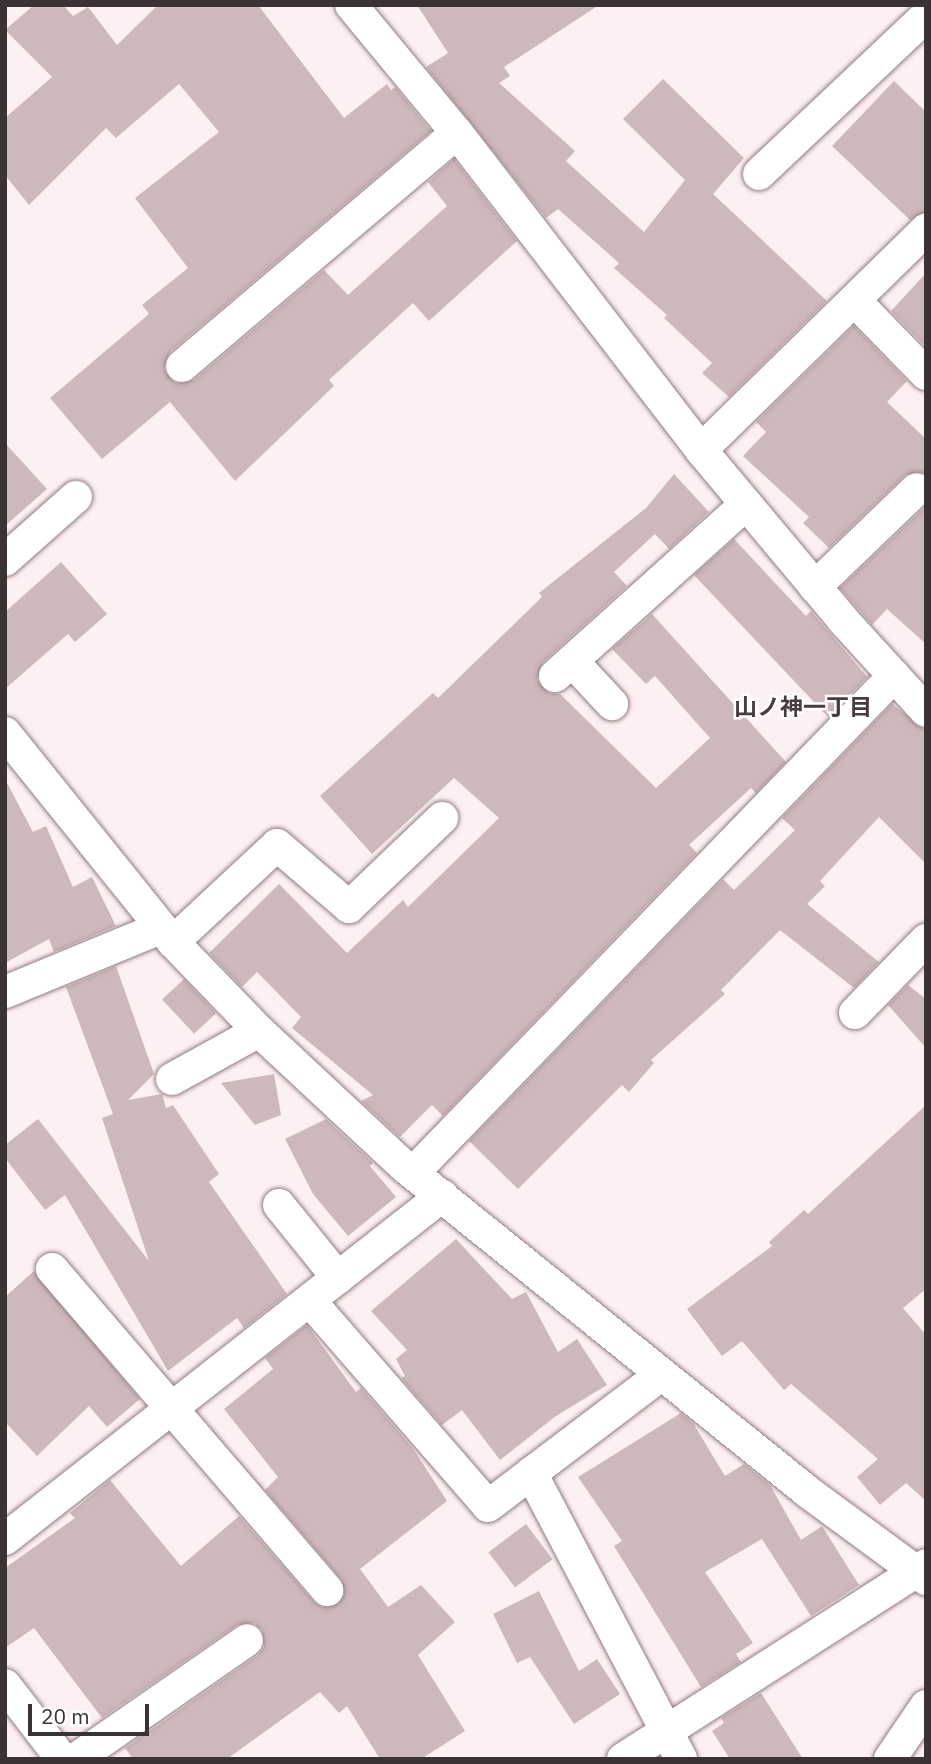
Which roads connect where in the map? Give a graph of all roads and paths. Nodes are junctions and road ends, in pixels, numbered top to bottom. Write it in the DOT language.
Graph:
graph roads {
  1 [pos="351,5"];
  2 [pos="918,17"];
  3 [pos="457,133"];
  4 [pos="759,174"];
  5 [pos="926,230"];
  6 [pos="855,301"];
  7 [pos="182,366"];
  8 [pos="926,374"];
  9 [pos="701,450"];
  10 [pos="916,489"];
  11 [pos="76,497"];
  12 [pos="746,504"];
  13 [pos="5,560"];
  14 [pos="815,587"];
  15 [pos="914,691"];
  16 [pos="612,704"];
  17 [pos="5,733"];
  18 [pos="442,818"];
  19 [pos="166,935"];
  20 [pos="926,940"];
  21 [pos="5,992"];
  22 [pos="855,1013"];
  23 [pos="259,1031"];
  24 [pos="172,1079"];
  25 [pos="413,1173"];
  26 [pos="442,1196"];
  27 [pos="279,1205"];
  28 [pos="52,1269"];
  29 [pos="338,1278"];
  30 [pos="310,1301"];
  31 [pos="662,1374"];
  32 [pos="170,1411"];
  33 [pos="531,1473"];
  34 [pos="5,1539"];
  35 [pos="923,1572"];
  36 [pos="327,1590"];
  37 [pos="247,1640"];
  38 [pos="5,1685"];
  39 [pos="926,1706"];
  40 [pos="666,1731"];
  41 [pos="62,1759"];
  42 [pos="76,1759"];
  43 [pos="623,1759"];
  44 [pos="681,1759"];
  45 [pos="890,1759"];
  1 -- 3 [label="street"];
  2 -- 4 [label="street"];
  3 -- 7 [label="street"];
  3 -- 9 [label="street"];
  5 -- 6 [label="street"];
  6 -- 8 [label="street"];
  6 -- 9 [label="street"];
  9 -- 12 [label="street"];
  10 -- 14 [label="street"];
  11 -- 13 [label="street"];
  12 -- 14 [label="street"];
  12 -- 16 [label="street"];
  14 -- 15 [label="street"];
  15 -- 25 [label="street"];
  17 -- 19 [label="street"];
  18 -- 19 [label="street"];
  19 -- 21 [label="street"];
  19 -- 23 [label="street"];
  20 -- 22 [label="street"];
  23 -- 24 [label="street"];
  23 -- 25 [label="street"];
  25 -- 26 [label="street"];
  26 -- 29 [label="street"];
  26 -- 31 [label="street"];
  27 -- 29 [label="street"];
  28 -- 32 [label="street"];
  29 -- 30 [label="street"];
  30 -- 32 [label="street"];
  30 -- 33 [label="street"];
  31 -- 33 [label="street"];
  31 -- 35 [label="street"];
  32 -- 34 [label="street"];
  32 -- 36 [label="street"];
  33 -- 40 [label="street"];
  35 -- 40 [label="street"];
  37 -- 42 [label="street"];
  38 -- 41 [label="street"];
  39 -- 45 [label="street"];
  40 -- 43 [label="street"];
  40 -- 44 [label="street"];
}
